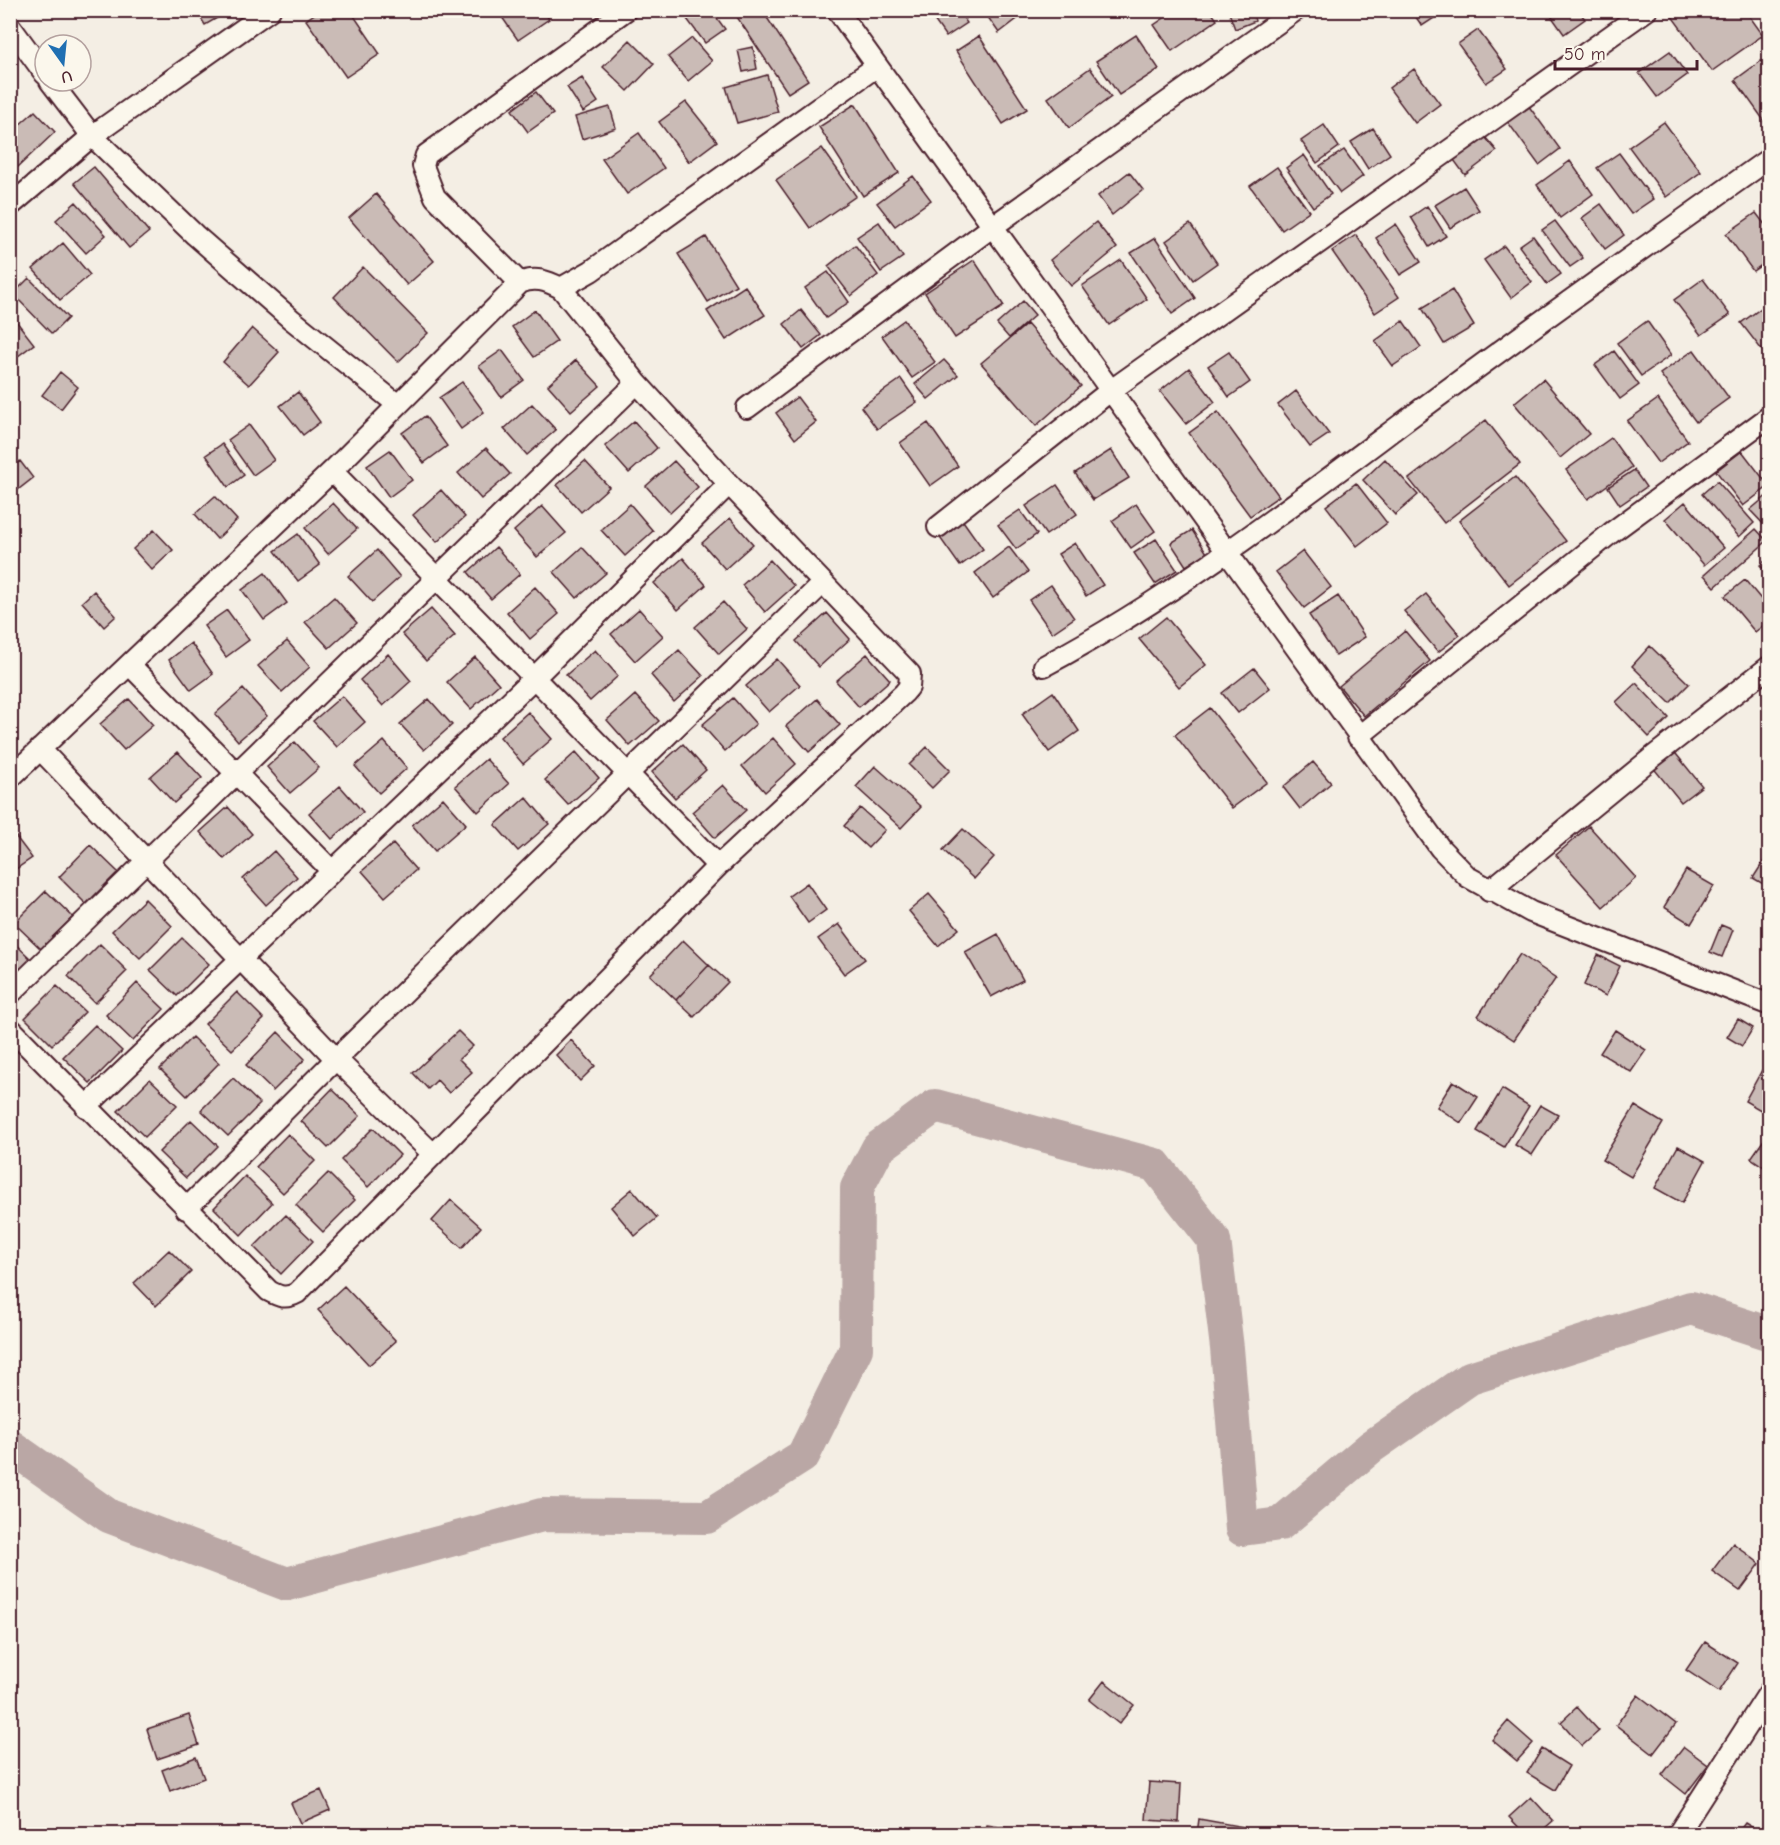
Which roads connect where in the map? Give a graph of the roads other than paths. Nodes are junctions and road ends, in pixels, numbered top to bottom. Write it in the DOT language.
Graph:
graph roads {
  1 [pos="270,10"];
  2 [pos="626,10"];
  3 [pos="837,10"];
  4 [pos="1296,10"];
  5 [pos="1647,10"];
  6 [pos="10,26"];
  7 [pos="33,58"];
  8 [pos="877,66"];
  9 [pos="60,93"];
  10 [pos="92,136"];
  11 [pos="1770,158"];
  12 [pos="10,206"];
  13 [pos="992,227"];
  14 [pos="520,283"];
  15 [pos="561,288"];
  16 [pos="637,383"];
  17 [pos="1110,392"];
  18 [pos="398,405"];
  19 [pos="747,408"];
  20 [pos="1770,416"];
  21 [pos="332,471"];
  22 [pos="729,484"];
  23 [pos="938,527"];
  24 [pos="1228,552"];
  25 [pos="437,579"];
  26 [pos="823,583"];
  27 [pos="131,666"];
  28 [pos="1044,666"];
  29 [pos="1770,666"];
  30 [pos="533,679"];
  31 [pos="1358,736"];
  32 [pos="40,749"];
  33 [pos="236,773"];
  34 [pos="627,776"];
  35 [pos="10,778"];
  36 [pos="146,861"];
  37 [pos="718,866"];
  38 [pos="331,870"];
  39 [pos="1488,891"];
  40 [pos="242,960"];
  41 [pos="10,994"];
  42 [pos="1770,1005"];
  43 [pos="10,1028"];
  44 [pos="336,1059"];
  45 [pos="86,1107"];
  46 [pos="433,1154"];
  47 [pos="186,1209"];
  48 [pos="1769,1694"];
  49 [pos="1678,1834"];
  1 -- 10 [label="street"];
  2 -- 14 [label="street"];
  3 -- 8 [label="street"];
  4 -- 13 [label="street"];
  5 -- 17 [label="street"];
  6 -- 7 [label="street"];
  8 -- 13 [label="street"];
  8 -- 15 [label="street"];
  9 -- 10 [label="street"];
  10 -- 12 [label="street"];
  10 -- 18 [label="street"];
  11 -- 24 [label="street"];
  13 -- 17 [label="street"];
  13 -- 19 [label="street"];
  14 -- 15 [label="street"];
  14 -- 18 [label="street"];
  15 -- 16 [label="street"];
  16 -- 22 [label="street"];
  16 -- 25 [label="street"];
  17 -- 23 [label="street"];
  17 -- 24 [label="street"];
  18 -- 21 [label="street"];
  20 -- 31 [label="street"];
  21 -- 25 [label="street"];
  21 -- 27 [label="street"];
  22 -- 26 [label="street"];
  22 -- 30 [label="street"];
  24 -- 28 [label="street"];
  24 -- 31 [label="street"];
  25 -- 30 [label="street"];
  25 -- 33 [label="street"];
  26 -- 34 [label="street"];
  26 -- 37 [label="street"];
  27 -- 32 [label="street"];
  27 -- 33 [label="street"];
  29 -- 39 [label="street"];
  30 -- 34 [label="street"];
  30 -- 38 [label="street"];
  31 -- 39 [label="street"];
  32 -- 35 [label="street"];
  32 -- 36 [label="street"];
  33 -- 36 [label="street"];
  33 -- 38 [label="street"];
  34 -- 37 [label="street"];
  34 -- 44 [label="street"];
  36 -- 40 [label="street"];
  36 -- 41 [label="street"];
  37 -- 46 [label="street"];
  38 -- 40 [label="street"];
  39 -- 42 [label="street"];
  40 -- 44 [label="street"];
  40 -- 45 [label="street"];
  43 -- 45 [label="street"];
  44 -- 46 [label="street"];
  44 -- 47 [label="street"];
  45 -- 47 [label="street"];
  46 -- 47 [label="street"];
  48 -- 49 [label="street"];
}
